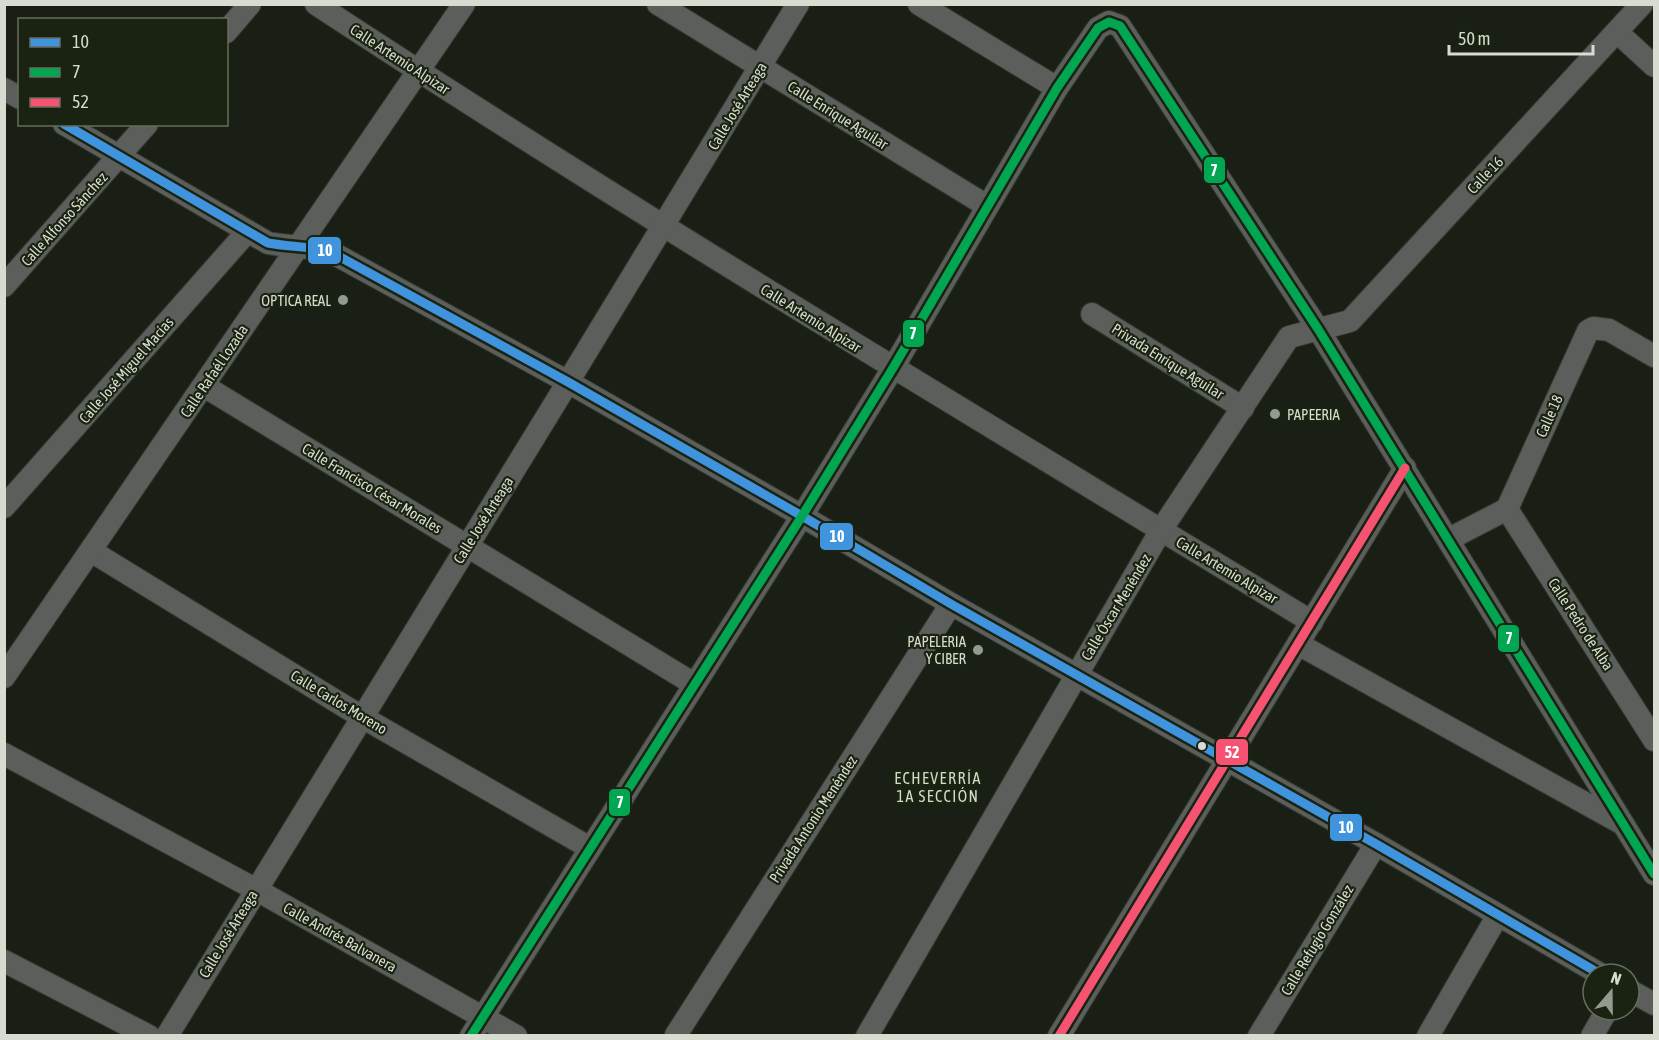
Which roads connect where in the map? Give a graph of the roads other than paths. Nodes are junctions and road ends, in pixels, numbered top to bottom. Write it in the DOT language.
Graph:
graph roads {
  1 [pos="250,4"];
  2 [pos="316,4"];
  3 [pos="464,4"];
  4 [pos="658,4"];
  5 [pos="798,4"];
  6 [pos="919,4"];
  7 [pos="1642,4"];
  8 [pos="228,30"];
  9 [pos="1617,33"];
  10 [pos="1654,66"];
  11 [pos="760,67"];
  12 [pos="418,72"];
  13 [pos="1058,88"];
  14 [pos="4,89"];
  15 [pos="18,97"];
  16 [pos="67,126"];
  17 [pos="145,126"];
  18 [pos="119,157"];
  19 [pos="987,206"];
  20 [pos="663,226"];
  21 [pos="247,232"];
  22 [pos="300,246"];
  23 [pos="4,286"];
  24 [pos="1092,314"];
  25 [pos="1318,329"];
  26 [pos="1654,356"];
  27 [pos="893,368"];
  28 [pos="568,382"];
  29 [pos="204,386"];
  30 [pos="1243,408"];
  31 [pos="1406,468"];
  32 [pos="4,507"];
  33 [pos="1506,509"];
  34 [pos="802,516"];
  35 [pos="1161,530"];
  36 [pos="1449,538"];
  37 [pos="468,545"];
  38 [pos="91,551"];
  39 [pos="951,604"];
  40 [pos="1312,621"];
  41 [pos="1298,644"];
  42 [pos="1076,674"];
  43 [pos="4,677"];
  44 [pos="694,684"];
  45 [pos="362,717"];
  46 [pos="1651,725"];
  47 [pos="4,754"];
  48 [pos="1227,760"];
  49 [pos="1622,824"];
  50 [pos="1376,844"];
  51 [pos="590,848"];
  52 [pos="1654,874"];
  53 [pos="255,889"];
  54 [pos="1498,915"];
  55 [pos="4,961"];
  56 [pos="1581,963"];
  57 [pos="1600,1022"];
  58 [pos="477,1026"];
  59 [pos="149,1035"];
  60 [pos="167,1035"];
  61 [pos="516,1035"];
  62 [pos="676,1035"];
  63 [pos="867,1035"];
  64 [pos="1059,1035"];
  65 [pos="1259,1035"];
  66 [pos="1428,1035"];
  67 [pos="1592,1035"];
  1 -- 8 [label="street"];
  2 -- 12 [label="street, Calle Artemio Alpizar"];
  3 -- 12 [label="street, Calle Rafaél Lozada"];
  4 -- 11 [label="street, Calle Enrique Aguilar"];
  5 -- 11 [label="street, Calle José Arteaga"];
  6 -- 13 [label="street"];
  7 -- 9 [label="street, Calle 16"];
  9 -- 10 [label="street"];
  9 -- 25 [label="street, Calle 16"];
  11 -- 19 [label="street, Calle Enrique Aguilar"];
  11 -- 20 [label="street, Calle José Arteaga"];
  12 -- 20 [label="street, Calle Artemio Alpizar"];
  12 -- 22 [label="street, Calle Rafaél Lozada"];
  13 -- 19 [label="street"];
  13 -- 25 [label="street"];
  14 -- 15 [label="street"];
  16 -- 18 [label="street"];
  17 -- 18 [label="street, Calle Alfonso Sánchez"];
  18 -- 21 [label="street"];
  18 -- 23 [label="street, Calle Alfonso Sánchez"];
  19 -- 27 [label="street"];
  20 -- 27 [label="street, Calle Artemio Alpizar"];
  20 -- 28 [label="street, Calle José Arteaga"];
  21 -- 22 [label="street"];
  21 -- 32 [label="street, Calle José Miguel Macías"];
  22 -- 28 [label="street"];
  22 -- 29 [label="street, Calle Rafaél Lozada"];
  24 -- 30 [label="street, Privada Enrique Aguilar"];
  25 -- 30 [label="street, Calle Óscar Menéndez"];
  25 -- 31 [label="street"];
  26 -- 33 [label="street, Calle 18"];
  27 -- 34 [label="street"];
  27 -- 35 [label="street, Calle Artemio Alpizar"];
  28 -- 34 [label="street"];
  28 -- 37 [label="street, Calle José Arteaga"];
  29 -- 37 [label="street, Calle Francisco César Morales"];
  29 -- 38 [label="street, Calle Rafaél Lozada"];
  30 -- 35 [label="street, Calle Óscar Menéndez"];
  31 -- 36 [label="street"];
  31 -- 40 [label="street"];
  33 -- 36 [label="street"];
  33 -- 46 [label="street, Calle Pedro de Alba"];
  34 -- 39 [label="street"];
  34 -- 44 [label="street"];
  35 -- 40 [label="street, Calle Artemio Alpizar"];
  35 -- 42 [label="street, Calle Óscar Menéndez"];
  36 -- 49 [label="street"];
  37 -- 44 [label="street, Calle Francisco César Morales"];
  37 -- 45 [label="street, Calle José Arteaga"];
  38 -- 43 [label="street, Calle Rafaél Lozada"];
  38 -- 45 [label="street, Calle Carlos Moreno"];
  39 -- 42 [label="street"];
  39 -- 62 [label="street, Privada Antonio Menéndez"];
  40 -- 41 [label="street"];
  41 -- 48 [label="street"];
  41 -- 49 [label="street"];
  42 -- 48 [label="street"];
  42 -- 63 [label="street, Calle Óscar Menéndez"];
  44 -- 51 [label="street"];
  45 -- 51 [label="street, Calle Carlos Moreno"];
  45 -- 53 [label="street, Calle José Arteaga"];
  47 -- 53 [label="street, Calle Andrés Balvanera"];
  48 -- 50 [label="street"];
  48 -- 64 [label="street"];
  49 -- 52 [label="street"];
  50 -- 54 [label="street"];
  50 -- 65 [label="street, Calle Refugio González"];
  51 -- 58 [label="street"];
  53 -- 58 [label="street, Calle Andrés Balvanera"];
  53 -- 60 [label="street, Calle José Arteaga"];
  54 -- 56 [label="street"];
  54 -- 66 [label="street"];
  55 -- 59 [label="street"];
  57 -- 67 [label="street"];
  58 -- 61 [label="street, Calle Andrés Balvanera"];
}
